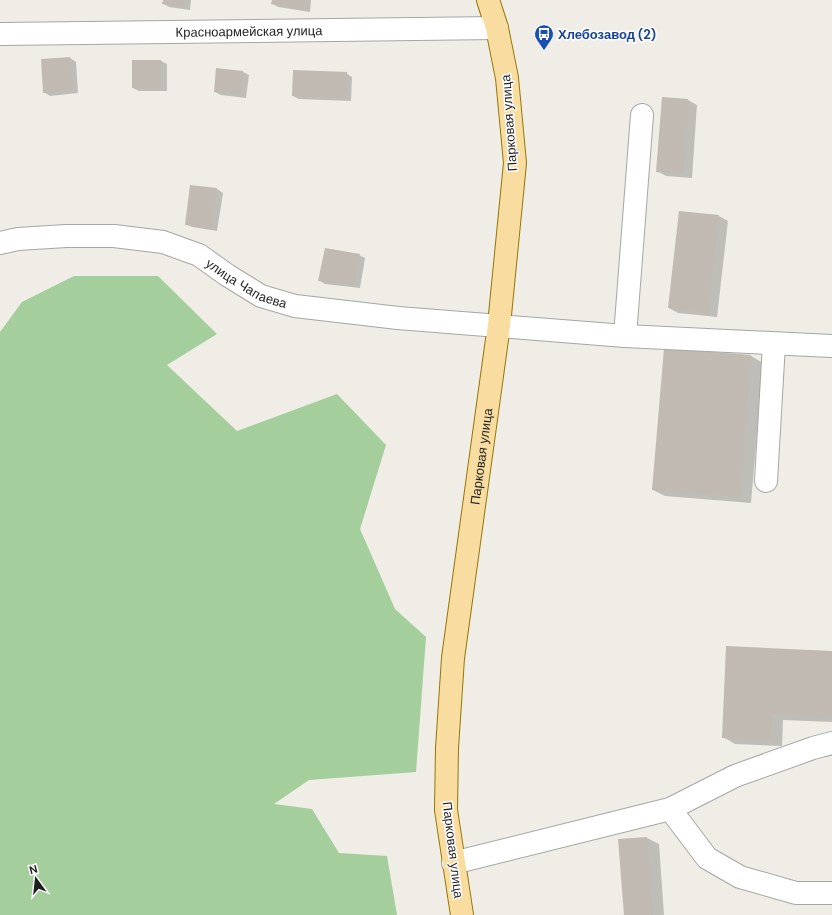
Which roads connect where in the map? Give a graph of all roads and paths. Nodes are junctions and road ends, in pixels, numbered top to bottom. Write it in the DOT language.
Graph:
graph roads {
  1 [pos="488,0"];
  2 [pos="498,28"];
  3 [pos="0,34"];
  4 [pos="642,115"];
  5 [pos="0,243"];
  6 [pos="499,325"];
  7 [pos="625,336"];
  8 [pos="774,344"];
  9 [pos="832,346"];
  10 [pos="766,481"];
  11 [pos="832,743"];
  12 [pos="670,809"];
  13 [pos="453,863"];
  14 [pos="832,893"];
  15 [pos="462,915"];
  1 -- 2 [label="main road, Парковая улица"];
  2 -- 3 [label="street, Красноармейская улица"];
  2 -- 6 [label="main road, Парковая улица"];
  4 -- 7 [label="street"];
  5 -- 6 [label="street, улица Чапаева"];
  6 -- 7 [label="street, улица Чапаева"];
  6 -- 13 [label="main road, Парковая улица"];
  7 -- 8 [label="street, улица Чапаева"];
  8 -- 9 [label="street, улица Чапаева"];
  8 -- 10 [label="street"];
  11 -- 12 [label="street"];
  12 -- 13 [label="street"];
  12 -- 14 [label="street"];
  13 -- 15 [label="main road, Парковая улица"];
}
